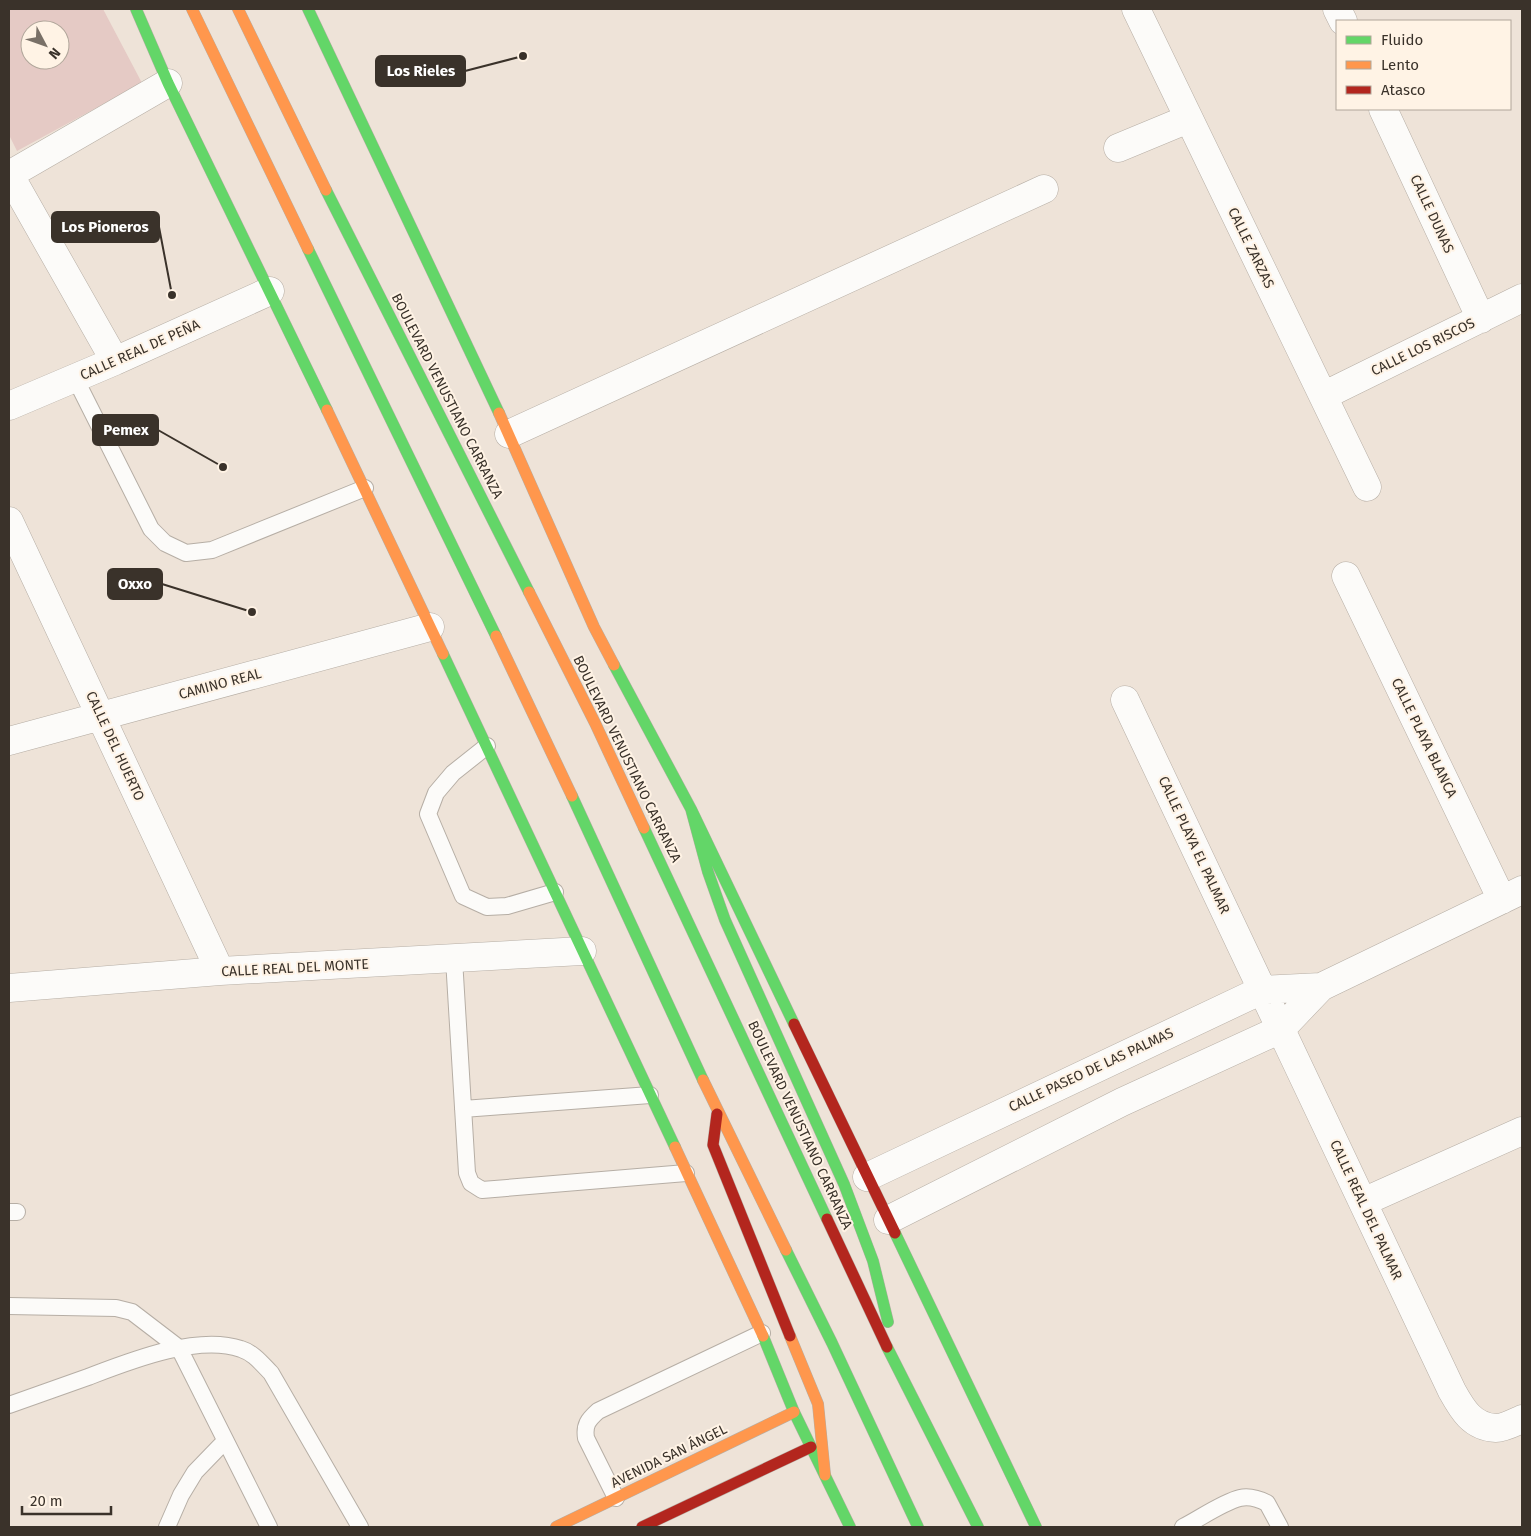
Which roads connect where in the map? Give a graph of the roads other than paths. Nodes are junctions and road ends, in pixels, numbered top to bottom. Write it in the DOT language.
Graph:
graph roads {
  1 [pos="192,9"];
  2 [pos="238,9"];
  3 [pos="308,9"];
  4 [pos="1136,9"];
  5 [pos="140,12"];
  6 [pos="168,83"];
  7 [pos="1383,110"];
  8 [pos="1188,119"];
  9 [pos="1118,148"];
  10 [pos="9,174"];
  11 [pos="1044,189"];
  12 [pos="270,291"];
  13 [pos="1522,298"];
  14 [pos="1481,319"];
  15 [pos="115,361"];
  16 [pos="75,378"];
  17 [pos="1323,396"];
  18 [pos="9,406"];
  19 [pos="509,434"];
  20 [pos="1367,487"];
  21 [pos="365,488"];
  22 [pos="9,521"];
  23 [pos="1346,576"];
  24 [pos="430,627"];
  25 [pos="1125,700"];
  26 [pos="101,717"];
  27 [pos="9,741"];
  28 [pos="487,746"];
  29 [pos="691,809"];
  30 [pos="555,892"];
  31 [pos="1512,895"];
  32 [pos="582,951"];
  33 [pos="454,959"];
  34 [pos="220,972"];
  35 [pos="1321,987"];
  36 [pos="9,988"];
  37 [pos="1262,990"];
  38 [pos="1281,1029"];
  39 [pos="1145,1045"];
  40 [pos="1163,1083"];
  41 [pos="650,1095"];
  42 [pos="1038,1095"];
  43 [pos="463,1109"];
  44 [pos="718,1112"];
  45 [pos="1522,1130"];
  46 [pos="1056,1135"];
  47 [pos="686,1173"];
  48 [pos="867,1177"];
  49 [pos="1363,1202"];
  50 [pos="888,1220"];
  51 [pos="9,1306"];
  52 [pos="762,1333"];
  53 [pos="179,1348"];
  54 [pos="903,1381"];
  55 [pos="9,1405"];
  56 [pos="794,1412"];
  57 [pos="1522,1419"];
  58 [pos="225,1441"];
  59 [pos="810,1447"];
  60 [pos="825,1475"];
  61 [pos="616,1498"];
  62 [pos="167,1527"];
  63 [pos="270,1527"];
  64 [pos="360,1527"];
  65 [pos="556,1527"];
  66 [pos="642,1527"];
  67 [pos="850,1527"];
  68 [pos="918,1527"];
  69 [pos="978,1527"];
  70 [pos="1036,1527"];
  71 [pos="1183,1527"];
  72 [pos="1280,1527"];
  1 -- 44 [label="main road"];
  2 -- 54 [label="main road, BOULEVARD VENUSTIANO CARRANZA"];
  3 -- 19 [label="main road"];
  4 -- 8 [label="street, CALLE ZARZAS"];
  5 -- 6 [label="main road"];
  6 -- 10 [label="street"];
  6 -- 12 [label="main road"];
  7 -- 14 [label="street, CALLE DUNAS"];
  8 -- 9 [label="street"];
  8 -- 17 [label="street, CALLE ZARZAS"];
  10 -- 15 [label="street"];
  11 -- 19 [label="street"];
  12 -- 15 [label="street, CALLE REAL DE PEÑA"];
  12 -- 21 [label="main road"];
  13 -- 14 [label="street, CALLE LOS RISCOS"];
  14 -- 17 [label="street, CALLE LOS RISCOS"];
  15 -- 16 [label="street, CALLE REAL DE PEÑA"];
  16 -- 18 [label="street, CALLE REAL DE PEÑA"];
  16 -- 21 [label="lane"];
  17 -- 20 [label="street, CALLE ZARZAS"];
  19 -- 29 [label="main road"];
  21 -- 24 [label="main road"];
  22 -- 26 [label="street, CALLE DEL HUERTO"];
  23 -- 31 [label="street, CALLE PLAYA BLANCA"];
  24 -- 26 [label="street, CAMINO REAL"];
  24 -- 28 [label="main road"];
  25 -- 37 [label="street, CALLE PLAYA EL PALMAR"];
  26 -- 27 [label="street, CAMINO REAL"];
  26 -- 34 [label="street, CALLE DEL HUERTO"];
  28 -- 30 [label="main road"];
  28 -- 30 [label="lane"];
  29 -- 48 [label="main road"];
  29 -- 54 [label="main road"];
  30 -- 32 [label="main road"];
  31 -- 35 [label="street, CALLE PASEO DE LAS PALMAS"];
  32 -- 33 [label="street, CALLE REAL DEL MONTE"];
  32 -- 41 [label="main road"];
  33 -- 34 [label="street, CALLE REAL DEL MONTE"];
  33 -- 43 [label="lane"];
  34 -- 36 [label="street, CALLE REAL DEL MONTE"];
  35 -- 37 [label="street, CALLE PASEO DE LAS PALMAS"];
  35 -- 38 [label="street, CALLE PASEO DE LAS PALMAS"];
  37 -- 38 [label="street, CALLE REAL DEL PALMAR"];
  37 -- 39 [label="street, CALLE PASEO DE LAS PALMAS"];
  38 -- 40 [label="street, CALLE PASEO DE LAS PALMAS"];
  38 -- 49 [label="street, CALLE REAL DEL PALMAR"];
  39 -- 40 [label="street"];
  39 -- 42 [label="street, CALLE PASEO DE LAS PALMAS"];
  40 -- 46 [label="street, CALLE PASEO DE LAS PALMAS"];
  41 -- 43 [label="lane"];
  41 -- 47 [label="main road"];
  42 -- 46 [label="street"];
  42 -- 48 [label="street, CALLE PASEO DE LAS PALMAS"];
  43 -- 47 [label="lane"];
  44 -- 60 [label="main road"];
  44 -- 68 [label="main road"];
  45 -- 49 [label="street"];
  46 -- 50 [label="street, CALLE PASEO DE LAS PALMAS"];
  47 -- 52 [label="main road"];
  48 -- 50 [label="main road"];
  49 -- 57 [label="street, CALLE REAL DEL PALMAR"];
  50 -- 70 [label="main road"];
  51 -- 53 [label="lane"];
  52 -- 56 [label="main road"];
  52 -- 61 [label="lane"];
  53 -- 55 [label="lane"];
  53 -- 58 [label="lane"];
  53 -- 64 [label="lane"];
  54 -- 69 [label="main road, BOULEVARD VENUSTIANO CARRANZA"];
  56 -- 59 [label="main road"];
  56 -- 61 [label="main road, AVENIDA SAN ÁNGEL"];
  58 -- 62 [label="lane"];
  58 -- 63 [label="lane"];
  59 -- 60 [label="main road"];
  59 -- 66 [label="main road"];
  60 -- 67 [label="main road"];
  61 -- 65 [label="main road, AVENIDA SAN ÁNGEL"];
  71 -- 72 [label="lane"];
}
